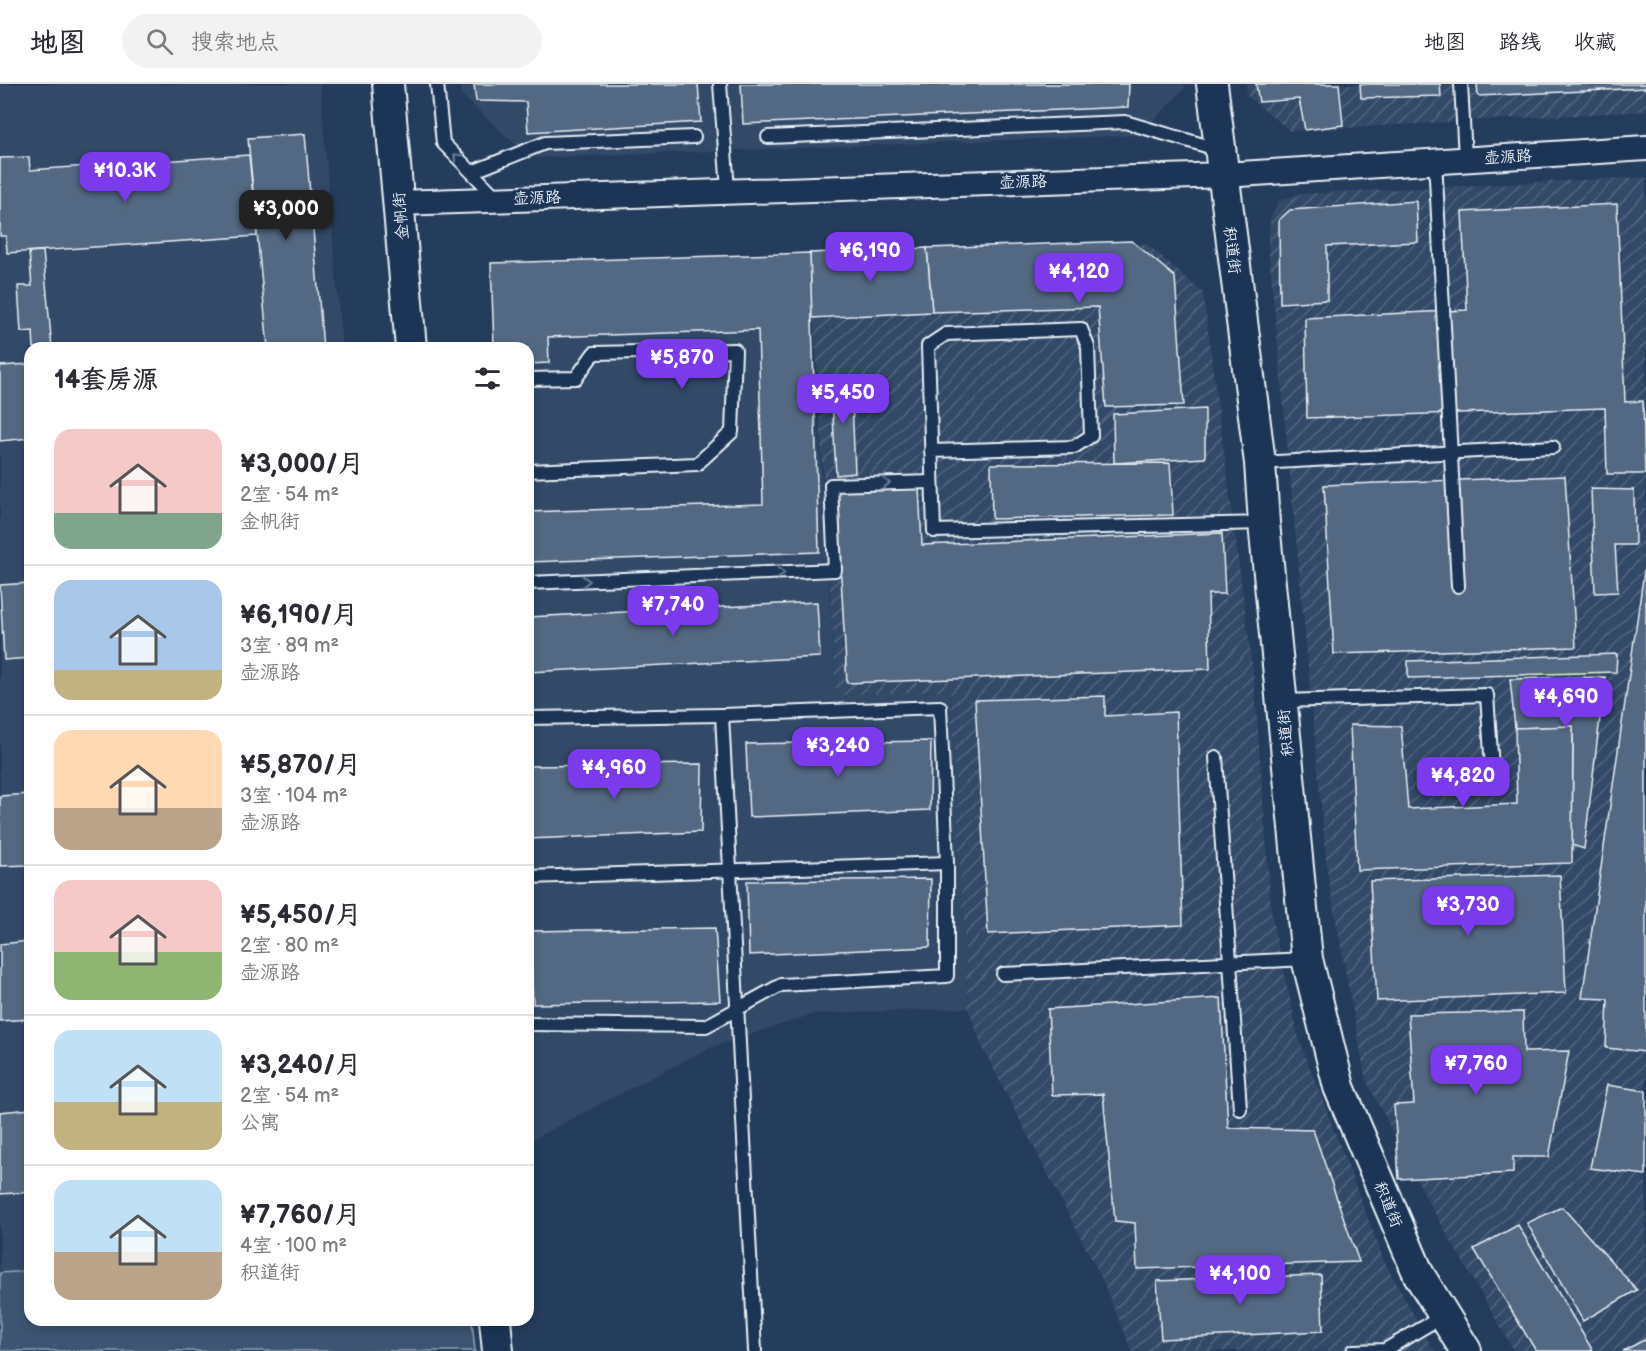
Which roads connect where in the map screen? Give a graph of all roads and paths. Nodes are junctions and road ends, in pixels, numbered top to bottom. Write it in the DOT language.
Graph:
graph roads {
  1 [pos="388,84"];
  2 [pos="437,84"];
  3 [pos="720,84"];
  4 [pos="1212,84"];
  5 [pos="1461,84"];
  6 [pos="694,137"];
  7 [pos="768,137"];
  8 [pos="1646,148"];
  9 [pos="1465,158"];
  10 [pos="1435,160"];
  11 [pos="1222,163"];
  12 [pos="472,172"];
  13 [pos="728,190"];
  14 [pos="498,199"];
  15 [pos="398,202"];
  16 [pos="410,342"];
  17 [pos="534,379"];
  18 [pos="1553,447"];
  19 [pos="931,452"];
  20 [pos="1450,452"];
  21 [pos="1260,463"];
  22 [pos="534,471"];
  23 [pos="932,482"];
  24 [pos="1264,523"];
  25 [pos="534,584"];
  26 [pos="1458,586"];
  27 [pos="1282,701"];
  28 [pos="722,715"];
  29 [pos="534,718"];
  30 [pos="1216,757"];
  31 [pos="1493,783"];
  32 [pos="947,863"];
  33 [pos="731,870"];
  34 [pos="534,877"];
  35 [pos="1307,959"];
  36 [pos="1230,963"];
  37 [pos="1003,974"];
  38 [pos="738,1009"];
  39 [pos="534,1024"];
  40 [pos="1240,1109"];
  41 [pos="1444,1316"];
  42 [pos="496,1326"];
  43 [pos="498,1351"];
  44 [pos="755,1351"];
  45 [pos="1353,1351"];
  46 [pos="1466,1351"];
  1 -- 15 [label="street, 金帆街"];
  12 -- 2 [label="lane, one-way"];
  3 -- 13 [label="lane"];
  4 -- 11 [label="street, 积道街"];
  5 -- 9 [label="lane"];
  6 -- 12 [label="lane"];
  7 -- 11 [label="lane"];
  8 -- 9 [label="street, 壶源路"];
  9 -- 10 [label="street, 壶源路"];
  10 -- 11 [label="street, 壶源路"];
  10 -- 20 [label="lane"];
  11 -- 13 [label="street, 壶源路"];
  11 -- 21 [label="street, 积道街"];
  12 -- 14 [label="lane"];
  13 -- 14 [label="street, 壶源路"];
  14 -- 15 [label="street, 壶源路"];
  15 -- 16 [label="street, 金帆街"];
  17 -- 22 [label="lane"];
  18 -- 20 [label="lane"];
  19 -- 19 [label="lane"];
  19 -- 23 [label="lane"];
  20 -- 21 [label="lane"];
  20 -- 26 [label="lane"];
  21 -- 24 [label="street, 积道街"];
  23 -- 24 [label="lane"];
  25 -- 23 [label="lane, one-way"];
  24 -- 27 [label="street, 积道街"];
  27 -- 31 [label="lane"];
  27 -- 35 [label="street, 积道街"];
  28 -- 29 [label="lane"];
  28 -- 32 [label="lane"];
  28 -- 33 [label="lane"];
  30 -- 36 [label="lane"];
  32 -- 33 [label="lane"];
  32 -- 38 [label="lane"];
  33 -- 34 [label="lane"];
  33 -- 38 [label="lane"];
  35 -- 36 [label="lane"];
  35 -- 41 [label="street, 积道街"];
  36 -- 37 [label="lane"];
  36 -- 40 [label="lane"];
  38 -- 39 [label="lane"];
  38 -- 44 [label="lane"];
  41 -- 45 [label="lane"];
  41 -- 46 [label="street, 积道街"];
  42 -- 43 [label="street"];
}
